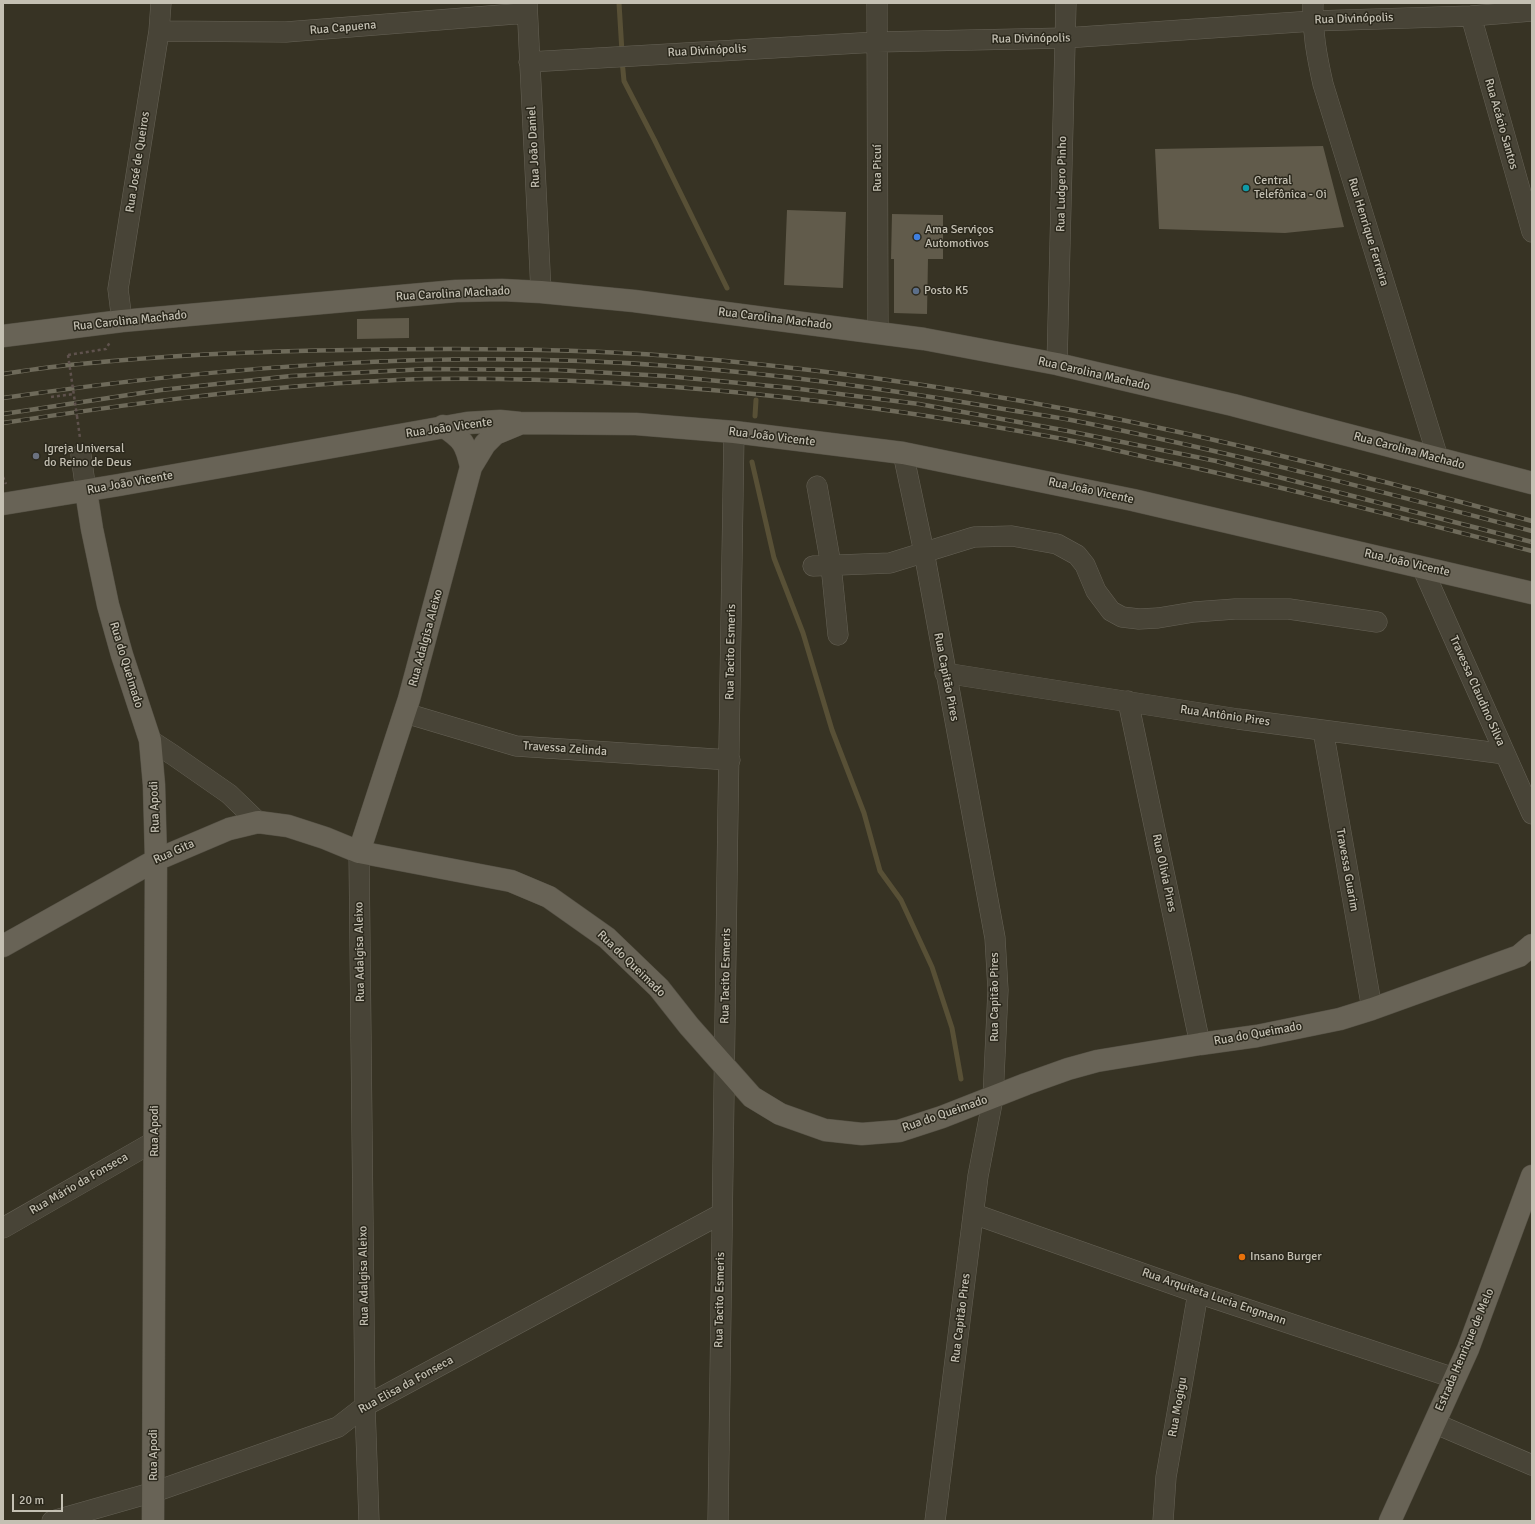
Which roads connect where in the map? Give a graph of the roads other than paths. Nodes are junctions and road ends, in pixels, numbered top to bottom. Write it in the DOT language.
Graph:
graph roads {
  1 [pos="160,3"];
  2 [pos="877,3"];
  3 [pos="1066,3"];
  4 [pos="527,8"];
  5 [pos="1532,11"];
  6 [pos="1313,12"];
  7 [pos="1471,16"];
  8 [pos="159,31"];
  9 [pos="1065,38"];
  10 [pos="877,42"];
  11 [pos="529,62"];
  12 [pos="1532,232"];
  13 [pos="542,292"];
  14 [pos="122,321"];
  15 [pos="878,332"];
  16 [pos="3,336"];
  17 [pos="1057,364"];
  18 [pos="520,423"];
  19 [pos="443,426"];
  20 [pos="734,432"];
  21 [pos="81,450"];
  22 [pos="903,453"];
  23 [pos="1438,458"];
  24 [pos="471,467"];
  25 [pos="1532,483"];
  26 [pos="817,486"];
  27 [pos="86,491"];
  28 [pos="3,504"];
  29 [pos="924,552"];
  30 [pos="822,565"];
  31 [pos="1422,567"];
  32 [pos="1532,593"];
  33 [pos="1377,622"];
  34 [pos="838,635"];
  35 [pos="945,673"];
  36 [pos="1128,702"];
  37 [pos="405,713"];
  38 [pos="1323,730"];
  39 [pos="150,740"];
  40 [pos="1505,754"];
  41 [pos="730,760"];
  42 [pos="1532,814"];
  43 [pos="258,822"];
  44 [pos="359,852"];
  45 [pos="156,860"];
  46 [pos="3,946"];
  47 [pos="1528,952"];
  48 [pos="1372,1009"];
  49 [pos="1200,1044"];
  50 [pos="725,1065"];
  51 [pos="993,1098"];
  52 [pos="155,1141"];
  53 [pos="1531,1186"];
  54 [pos="721,1214"];
  55 [pos="974,1214"];
  56 [pos="3,1228"];
  57 [pos="1198,1293"];
  58 [pos="1454,1378"];
  59 [pos="365,1406"];
  60 [pos="1434,1423"];
  61 [pos="1532,1465"];
  62 [pos="154,1492"];
  63 [pos="52,1521"];
  64 [pos="153,1521"];
  65 [pos="370,1521"];
  66 [pos="718,1521"];
  67 [pos="935,1521"];
  68 [pos="1163,1521"];
  69 [pos="1390,1521"];
  1 -- 8 [label="street, Rua José de Queiros"];
  2 -- 10 [label="street, Rua Picuí"];
  3 -- 9 [label="street, Rua Ludgero Pinho"];
  4 -- 8 [label="street, Rua Capuena"];
  4 -- 11 [label="street, Rua João Daniel"];
  5 -- 7 [label="street, Rua Divinópolis"];
  6 -- 7 [label="street, Rua Divinópolis"];
  6 -- 9 [label="street, Rua Divinópolis"];
  6 -- 23 [label="street, Rua Henrique Ferreira"];
  7 -- 12 [label="street, Rua Acácio Santos"];
  8 -- 14 [label="street, Rua José de Queiros"];
  9 -- 10 [label="street, Rua Divinópolis"];
  9 -- 17 [label="street, Rua Ludgero Pinho"];
  10 -- 11 [label="street, Rua Divinópolis"];
  10 -- 15 [label="street, Rua Picuí"];
  11 -- 13 [label="street, Rua João Daniel"];
  13 -- 14 [label="main road, Rua Carolina Machado"];
  13 -- 15 [label="main road, Rua Carolina Machado"];
  14 -- 16 [label="main road, Rua Carolina Machado"];
  15 -- 17 [label="main road, Rua Carolina Machado"];
  17 -- 23 [label="main road, Rua Carolina Machado"];
  18 -- 19 [label="main road, Rua João Vicente"];
  18 -- 20 [label="main road, Rua João Vicente"];
  18 -- 24 [label="main road, Rua Adalgisa Aleixo"];
  19 -- 24 [label="main road"];
  19 -- 27 [label="main road, Rua João Vicente"];
  20 -- 22 [label="main road, Rua João Vicente"];
  20 -- 41 [label="street, Rua Tacito Esmeris"];
  21 -- 27 [label="street, Rua do Queimado"];
  22 -- 29 [label="street, Rua Capitão Pires"];
  22 -- 31 [label="main road, Rua João Vicente"];
  23 -- 25 [label="main road, Rua Carolina Machado"];
  24 -- 37 [label="main road, Rua Adalgisa Aleixo"];
  26 -- 30 [label="street"];
  27 -- 28 [label="main road, Rua João Vicente"];
  27 -- 39 [label="main road, Rua do Queimado"];
  29 -- 30 [label="street"];
  29 -- 33 [label="street"];
  29 -- 35 [label="street, Rua Capitão Pires"];
  30 -- 34 [label="street"];
  31 -- 32 [label="main road, Rua João Vicente"];
  31 -- 40 [label="street, Travessa Claudino Silva"];
  35 -- 36 [label="street, Rua Antônio Pires"];
  35 -- 51 [label="street, Rua Capitão Pires"];
  36 -- 38 [label="street, Rua Antônio Pires"];
  36 -- 49 [label="street, Rua Olivia Pires"];
  37 -- 41 [label="street, Travessa Zelinda"];
  37 -- 44 [label="main road, Rua Adalgisa Aleixo"];
  38 -- 40 [label="street, Rua Antônio Pires"];
  38 -- 48 [label="street, Travessa Guarim"];
  39 -- 43 [label="street"];
  39 -- 45 [label="main road, Rua Apodi"];
  40 -- 42 [label="street, Travessa Claudino Silva"];
  41 -- 50 [label="street, Rua Tacito Esmeris"];
  43 -- 44 [label="main road, Rua Gita"];
  43 -- 45 [label="main road, Rua Gita"];
  44 -- 50 [label="main road, Rua do Queimado"];
  44 -- 59 [label="street, Rua Adalgisa Aleixo"];
  45 -- 46 [label="main road, Rua Gita"];
  45 -- 52 [label="main road, Rua Apodi"];
  47 -- 48 [label="main road, Rua do Queimado"];
  48 -- 49 [label="main road, Rua do Queimado"];
  49 -- 51 [label="main road, Rua do Queimado"];
  50 -- 51 [label="main road, Rua do Queimado"];
  50 -- 54 [label="street, Rua Tacito Esmeris"];
  51 -- 55 [label="street, Rua Capitão Pires"];
  52 -- 56 [label="street, Rua Mário da Fonseca"];
  52 -- 62 [label="main road, Rua Apodi"];
  53 -- 58 [label="main road, Estrada Henrique de Melo"];
  54 -- 59 [label="street, Rua Elisa da Fonseca"];
  54 -- 66 [label="street, Rua Tacito Esmeris"];
  55 -- 57 [label="street, Rua Arquiteta Lucia Engmann"];
  55 -- 67 [label="street, Rua Capitão Pires"];
  57 -- 58 [label="street, Rua Arquiteta Lucia Engmann"];
  57 -- 68 [label="street, Rua Mogigu"];
  58 -- 60 [label="main road, Estrada Henrique de Melo"];
  59 -- 62 [label="street, Rua Elisa da Fonseca"];
  59 -- 65 [label="street, Rua Adalgisa Aleixo"];
  60 -- 61 [label="street"];
  60 -- 69 [label="main road, Estrada Henrique de Melo"];
  62 -- 63 [label="street, Rua Elisa da Fonseca"];
  62 -- 64 [label="main road, Rua Apodi"];
}
